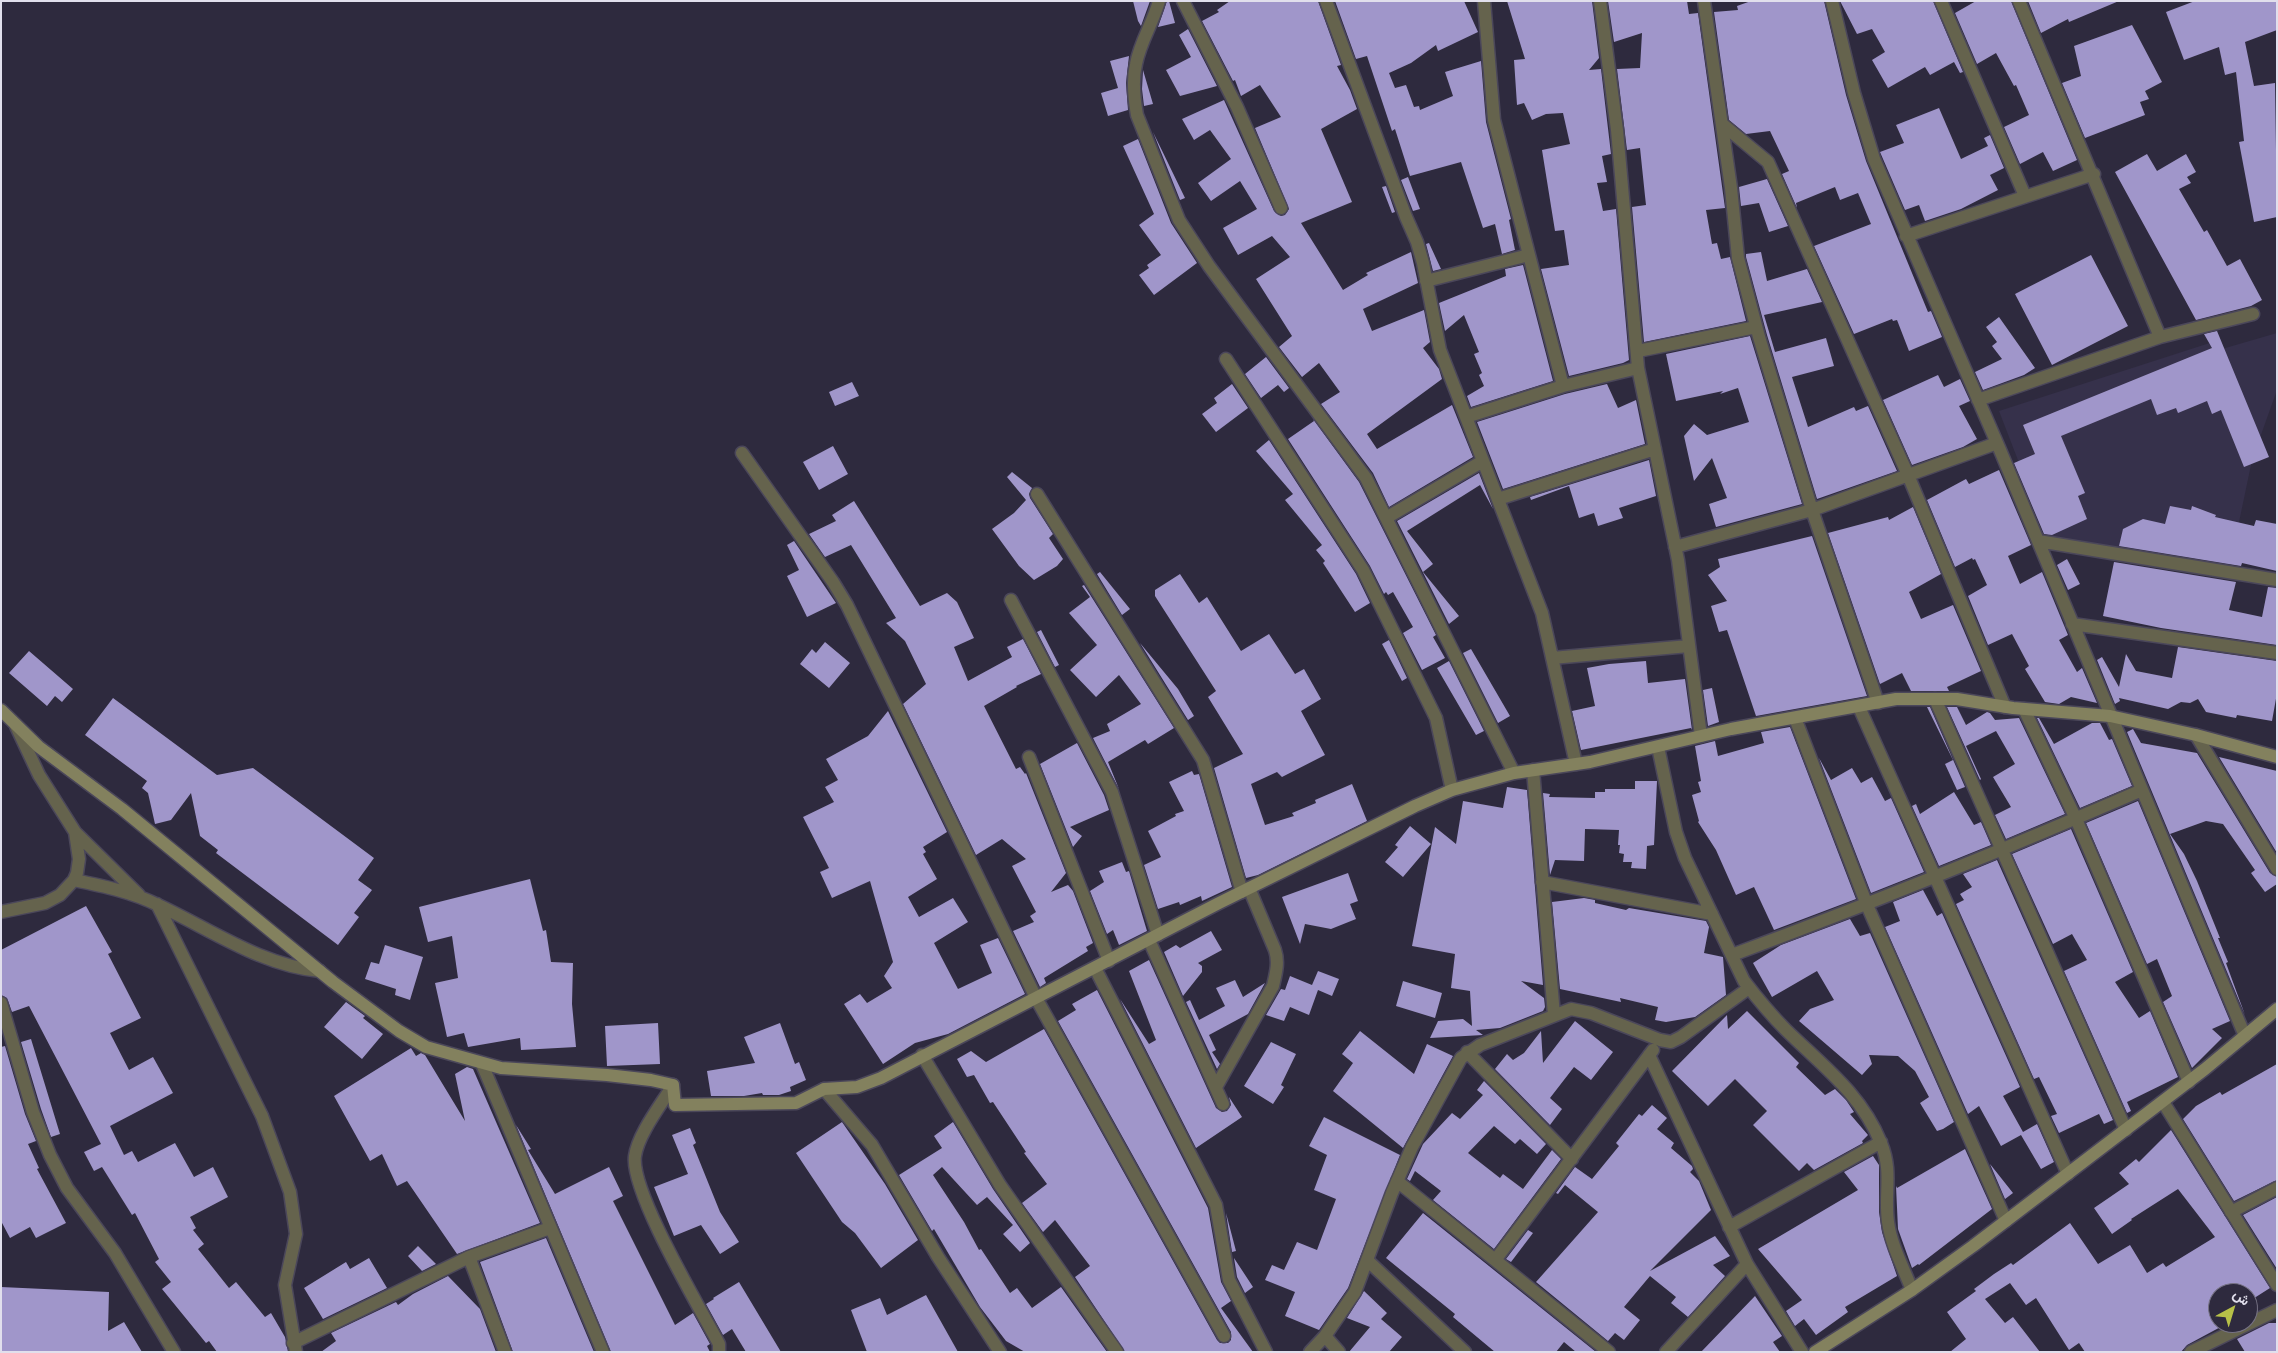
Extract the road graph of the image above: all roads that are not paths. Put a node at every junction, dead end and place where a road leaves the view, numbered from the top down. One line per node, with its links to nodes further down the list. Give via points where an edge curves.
1 (1159, 1): 34 (street, via 1136,63 1134,97 1137,115 1180,220 1209,266 1366,478)
2 (1183, 1): 13 (street, via 1236,106)
3 (1326, 1): 16 (street, via 1417,242)
4 (1484, 1): 15 (street, via 1494,120)
5 (1600, 1): 20 (street, via 1617,130)
6 (1704, 1): 10 (street)
7 (1832, 1): 14 (street, via 1871,149)
8 (1941, 1): 12 (street)
9 (2019, 1): 11 (street)
10 (1722, 124): 18 (street, via 1738,258); 30 (street, via 1768,162)
11 (2094, 174): 12 (street); 19 (street)
12 (2026, 196): 14 (street)
13 (1281, 208)
14 (1906, 236): 24 (street)
15 (1529, 255): 16 (street); 23 (street)
16 (1426, 281): 25 (street, via 1440,350)
17 (2253, 314): 19 (street)
18 (1756, 327): 20 (street); 33 (street)
19 (2160, 337): 24 (street)
20 (1638, 351): 22 (street)
21 (1226, 359): 60 (street, via 1362,570 1436,718)
22 (1638, 368): 23 (street); 27 (street)
23 (1563, 386): 25 (street)
24 (1978, 400): 26 (street)
25 (1466, 417): 29 (street)
26 (1997, 443): 30 (street); 35 (street)
27 (1655, 449): 32 (street); 36 (street)
28 (742, 453): 81 (street, via 847,605)
29 (1482, 460): 32 (street); 34 (street)
30 (1908, 475): 33 (street); 46 (street)
31 (1037, 494): 69 (street, via 1203,760)
32 (1498, 499): 42 (street, via 1542,613)
33 (1812, 510): 36 (street); 44 (street)
34 (1386, 518): 59 (street)
35 (2038, 542): 37 (street); 39 (street)
36 (1675, 547): 40 (street)
37 (2277, 580)
38 (1011, 600): 75 (street, via 1112,792)
39 (2072, 624): 41 (street); 49 (street)
40 (1689, 646): 42 (street); 53 (street)
41 (2277, 653)
42 (1552, 658): 57 (street)
43 (1935, 699): 44 (street, via 1896,699); 46 (street); 64 (street)
44 (1878, 703): 45 (street)
45 (1859, 706): 50 (street); 66 (street)
46 (2006, 707): 47 (street)
47 (2024, 709): 49 (street); 62 (street)
48 (1, 710): 51 (street)
49 (2110, 716): 52 (street); 61 (street)
50 (1795, 718): 53 (street); 72 (street)
51 (16, 726): 63 (street, via 39,775); 79 (street)
52 (2196, 735): 56 (street); 65 (street)
53 (1701, 736): 54 (street)
54 (1658, 747): 57 (street); 74 (street, via 1676,832)
55 (1029, 757): 77 (street)
56 (2277, 757)
57 (1576, 764): 58 (street)
58 (1533, 770): 59 (street); 68 (street)
59 (1514, 773): 60 (street)
60 (1452, 790): 69 (street)
61 (2142, 790): 62 (street); 85 (street)
62 (2076, 819): 64 (street); 91 (street)
63 (75, 832): 67 (street, via 79,859); 70 (street)
64 (2002, 851): 66 (street); 97 (street)
65 (2277, 869)
66 (1935, 878): 72 (street); 100 (street)
67 (74, 880): 70 (street, via 120,890); 73 (street, via 60,895 45,903)
68 (1542, 882): 74 (street); 84 (street)
69 (1246, 890): 75 (street); 93 (street, via 1275,950 1277,968 1273,986)
70 (143, 899): 71 (street)
71 (156, 904): 79 (street, via 263,957 291,967); 116 (street, via 262,1116 290,1192 296,1234 285,1285)
72 (1868, 905): 76 (street); 104 (street)
73 (1, 912)
74 (1712, 914): 76 (street)
75 (1153, 937): 77 (street); 93 (street)
76 (1732, 955): 80 (street)
77 (1109, 961): 78 (street)
78 (1095, 968): 81 (street); 123 (street, via 1216,1205 1229,1280)
79 (320, 971): 90 (street, via 426,1048)
80 (1749, 988): 86 (street, via 1681,1037 1670,1042); 98 (street, via 1785,1029 1846,1086)
81 (1036, 998): 88 (street); 114 (street)
82 (1, 1002): 117 (street, via 33,1112 50,1155 67,1188 115,1253)
83 (2277, 1009): 85 (street)
84 (1554, 1015): 86 (street, via 1578,1009); 87 (street)
85 (2245, 1036): 91 (street)
86 (1660, 1040): 89 (street)
87 (1467, 1052): 99 (street); 101 (street, via 1424,1124)
88 (922, 1055): 94 (street, via 881,1078 857,1087); 122 (street, via 1000,1185)
89 (1649, 1055): 99 (street); 105 (street)
90 (482, 1064): 92 (street, via 529,1071 651,1080); 106 (street)
91 (2189, 1082): 95 (street)
92 (672, 1085): 94 (street, via 676,1105 796,1103); 120 (street, via 640,1140 635,1156 636,1172 652,1216 719,1344)
93 (1216, 1087): 96 (street)
94 (824, 1089): 121 (street, via 872,1145 938,1257)
95 (2163, 1102): 97 (street); 103 (street)
96 (1223, 1104)
97 (2126, 1130): 100 (street)
98 (1881, 1142): 105 (street); 112 (street, via 1888,1164 1888,1222)
99 (1572, 1159): 108 (street)
100 (2068, 1174): 104 (street)
101 (1397, 1181): 108 (street); 109 (street)
102 (2277, 1188): 103 (street)
103 (2231, 1212): 111 (street)
104 (2006, 1221): 112 (street)
105 (1729, 1227): 110 (street)
106 (550, 1228): 107 (street); 119 (street)
107 (469, 1257): 116 (street); 118 (street)
108 (1496, 1259): 127 (street)
109 (1367, 1260): 115 (street, via 1355,1292); 126 (street)
110 (1747, 1264): 128 (street); 129 (street)
111 (2277, 1285)
112 (1912, 1290): 130 (street)
113 (2277, 1310): 131 (street)
114 (1224, 1336)
115 (1325, 1336): 124 (street); 125 (street)
116 (294, 1347)
117 (174, 1352)
118 (505, 1352)
119 (603, 1352)
120 (719, 1352)
121 (1000, 1352)
122 (1117, 1352)
123 (1266, 1352)
124 (1310, 1352)
125 (1339, 1352)
126 (1465, 1352)
127 (1609, 1352)
128 (1666, 1352)
129 (1802, 1352)
130 (1815, 1352)
131 (2191, 1352)

